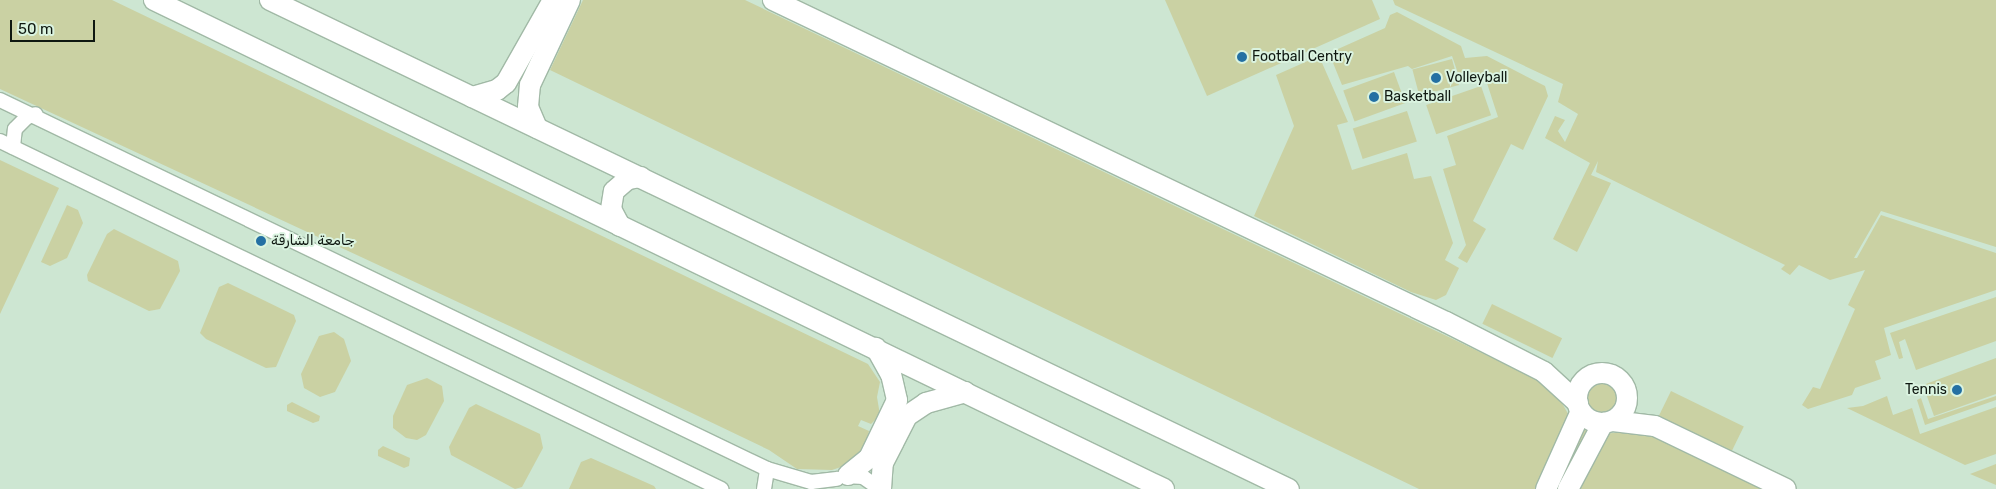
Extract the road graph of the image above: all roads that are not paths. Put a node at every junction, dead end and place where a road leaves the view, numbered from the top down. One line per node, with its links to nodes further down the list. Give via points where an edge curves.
1 (154, 0): 14 (street)
2 (270, 0): 7 (street)
3 (553, 0): 6 (street)
4 (570, 0): 6 (street)
5 (773, 0): 16 (street)
6 (542, 38): 7 (street, via 506,83 497,90); 10 (street, via 527,97)
7 (472, 97): 10 (street)
8 (0, 100): 9 (street)
9 (36, 114): 12 (street, via 27,116 15,129); 25 (street)
10 (537, 128): 13 (street)
11 (0, 141): 12 (street)
12 (13, 147): 28 (street)
13 (641, 177): 14 (street, via 628,179 614,191 611,209); 27 (street)
14 (620, 226): 15 (street)
15 (876, 348): 18 (street); 20 (street)
16 (1544, 372): 17 (street); 21 (street)
17 (1591, 375): 19 (street, via 1609,373 1624,384); 21 (street, via 1580,386)
18 (966, 392): 20 (street); 32 (street)
19 (1627, 393): 22 (street, via 1625,409); 23 (street)
20 (906, 404): 24 (street, via 904,420)
21 (1579, 407): 22 (street, via 1590,420); 33 (street)
22 (1608, 422): 23 (street); 34 (street)
23 (1654, 426): 35 (street)
24 (882, 448): 26 (street); 31 (street)
25 (767, 468): 26 (street, via 811,482); 29 (street)
26 (843, 477): 30 (street); 31 (street, via 863,477)
27 (1281, 487)
28 (721, 489)
29 (764, 489)
30 (826, 489)
31 (881, 489)
32 (1164, 489)
33 (1546, 489)
34 (1568, 489)
35 (1786, 489)

